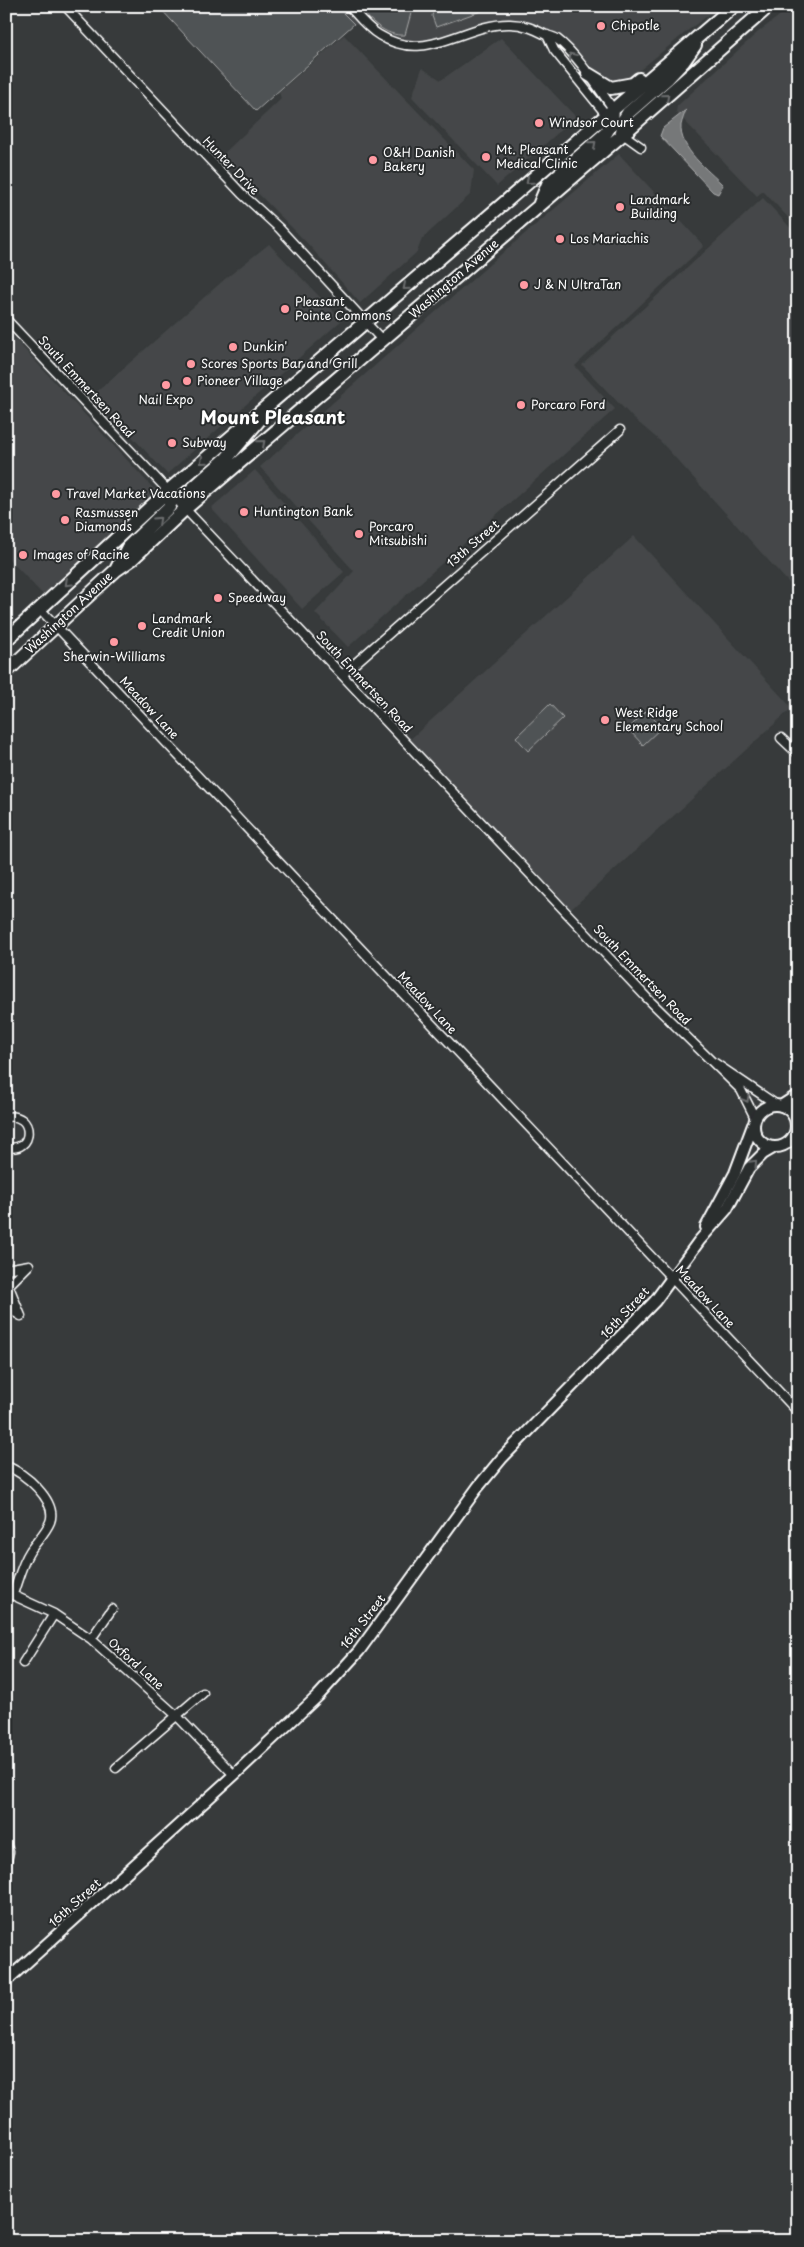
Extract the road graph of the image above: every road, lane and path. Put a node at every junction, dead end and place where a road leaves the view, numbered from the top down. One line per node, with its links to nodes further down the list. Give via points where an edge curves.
1 (65, 6): 11 (street, Hunter Drive)
2 (349, 6): 6 (street, via 380,36 408,45 434,44 498,24 523,25)
3 (734, 6): 5 (main road, Washington Avenue)
4 (769, 6): 8 (main road, Washington Avenue, one-way to 4)
5 (705, 30): 7 (main road, via 693,33 633,84 611,88); 8 (main road, Washington Avenue)
6 (547, 35): 7 (street, one-way to 6, via 556,38); 8 (street, via 554,50)
7 (588, 74): 8 (street)
8 (618, 122): 9 (street); 11 (main road, Washington Avenue, one-way to 11); 12 (main road, Washington Avenue, one-way to 8, via 539,206)
9 (641, 147)
10 (6, 319): 15 (street, South Emmertsen Road)
11 (366, 322): 12 (street, Hunter Drive); 13 (main road, Washington Avenue)
12 (382, 340): 16 (main road, Washington Avenue, one-way to 12)
13 (275, 400): 15 (main road, Washington Avenue, one-way to 15); 16 (main road, via 239,446 192,489 186,497)
14 (620, 430): 22 (street, 13th Street)
15 (168, 491): 16 (street, South Emmertsen Road); 17 (main road, one-way to 15, via 128,546 169,507); 18 (main road, Washington Avenue, one-way to 18)
16 (186, 509): 17 (main road, Washington Avenue); 22 (street, South Emmertsen Road)
17 (116, 570): 19 (main road, Washington Avenue)
18 (40, 609): 19 (street, Meadow Lane); 20 (main road, Washington Avenue)
19 (57, 626): 21 (main road, Washington Avenue); 35 (street, Meadow Lane)
20 (6, 640)
21 (6, 672)
22 (342, 675): 25 (street, South Emmertsen Road)
23 (781, 738): 24 (street)
24 (798, 754)
25 (707, 1058): 27 (street, South Emmertsen Road); 29 (street, South Emmertsen Road, one-way to 29, via 741,1090)
26 (798, 1095): 27 (street)
27 (779, 1106): 29 (street, via 764,1108); 30 (street, 16th Street, via 790,1111)
28 (6, 1117): 32 (street, via 22,1119 28,1133 24,1144)
29 (754, 1122): 31 (street, via 754,1132 762,1143); 33 (street, 16th Street, via 735,1173)
30 (797, 1126): 31 (street, 16th Street, via 788,1142)
31 (775, 1147): 33 (street, 16th Street, one-way to 31, via 727,1209 749,1168)
32 (6, 1148)
33 (699, 1242): 35 (street, 16th Street)
34 (6, 1269): 36 (street, via 29,1265)
35 (673, 1279): 38 (street, Meadow Lane); 48 (street, 16th Street, via 624,1334 502,1458 353,1657 318,1696)
36 (8, 1287): 37 (street, via 21,1316)
37 (6, 1307)
38 (798, 1412)
39 (6, 1466): 40 (street, via 14,1468 37,1487 50,1506 51,1522 29,1553)
40 (9, 1593): 42 (street, Oxford Lane)
41 (112, 1609): 43 (street)
42 (54, 1614): 43 (street, Oxford Lane); 44 (street)
43 (91, 1639): 46 (street, Oxford Lane)
44 (23, 1663)
45 (203, 1693): 46 (street)
46 (177, 1716): 47 (street); 48 (street, Oxford Lane)
47 (116, 1768)
48 (234, 1775): 51 (street, 16th Street)
49 (6, 1844): 50 (street, via 9,1852)
50 (6, 1865)
51 (6, 1981)

